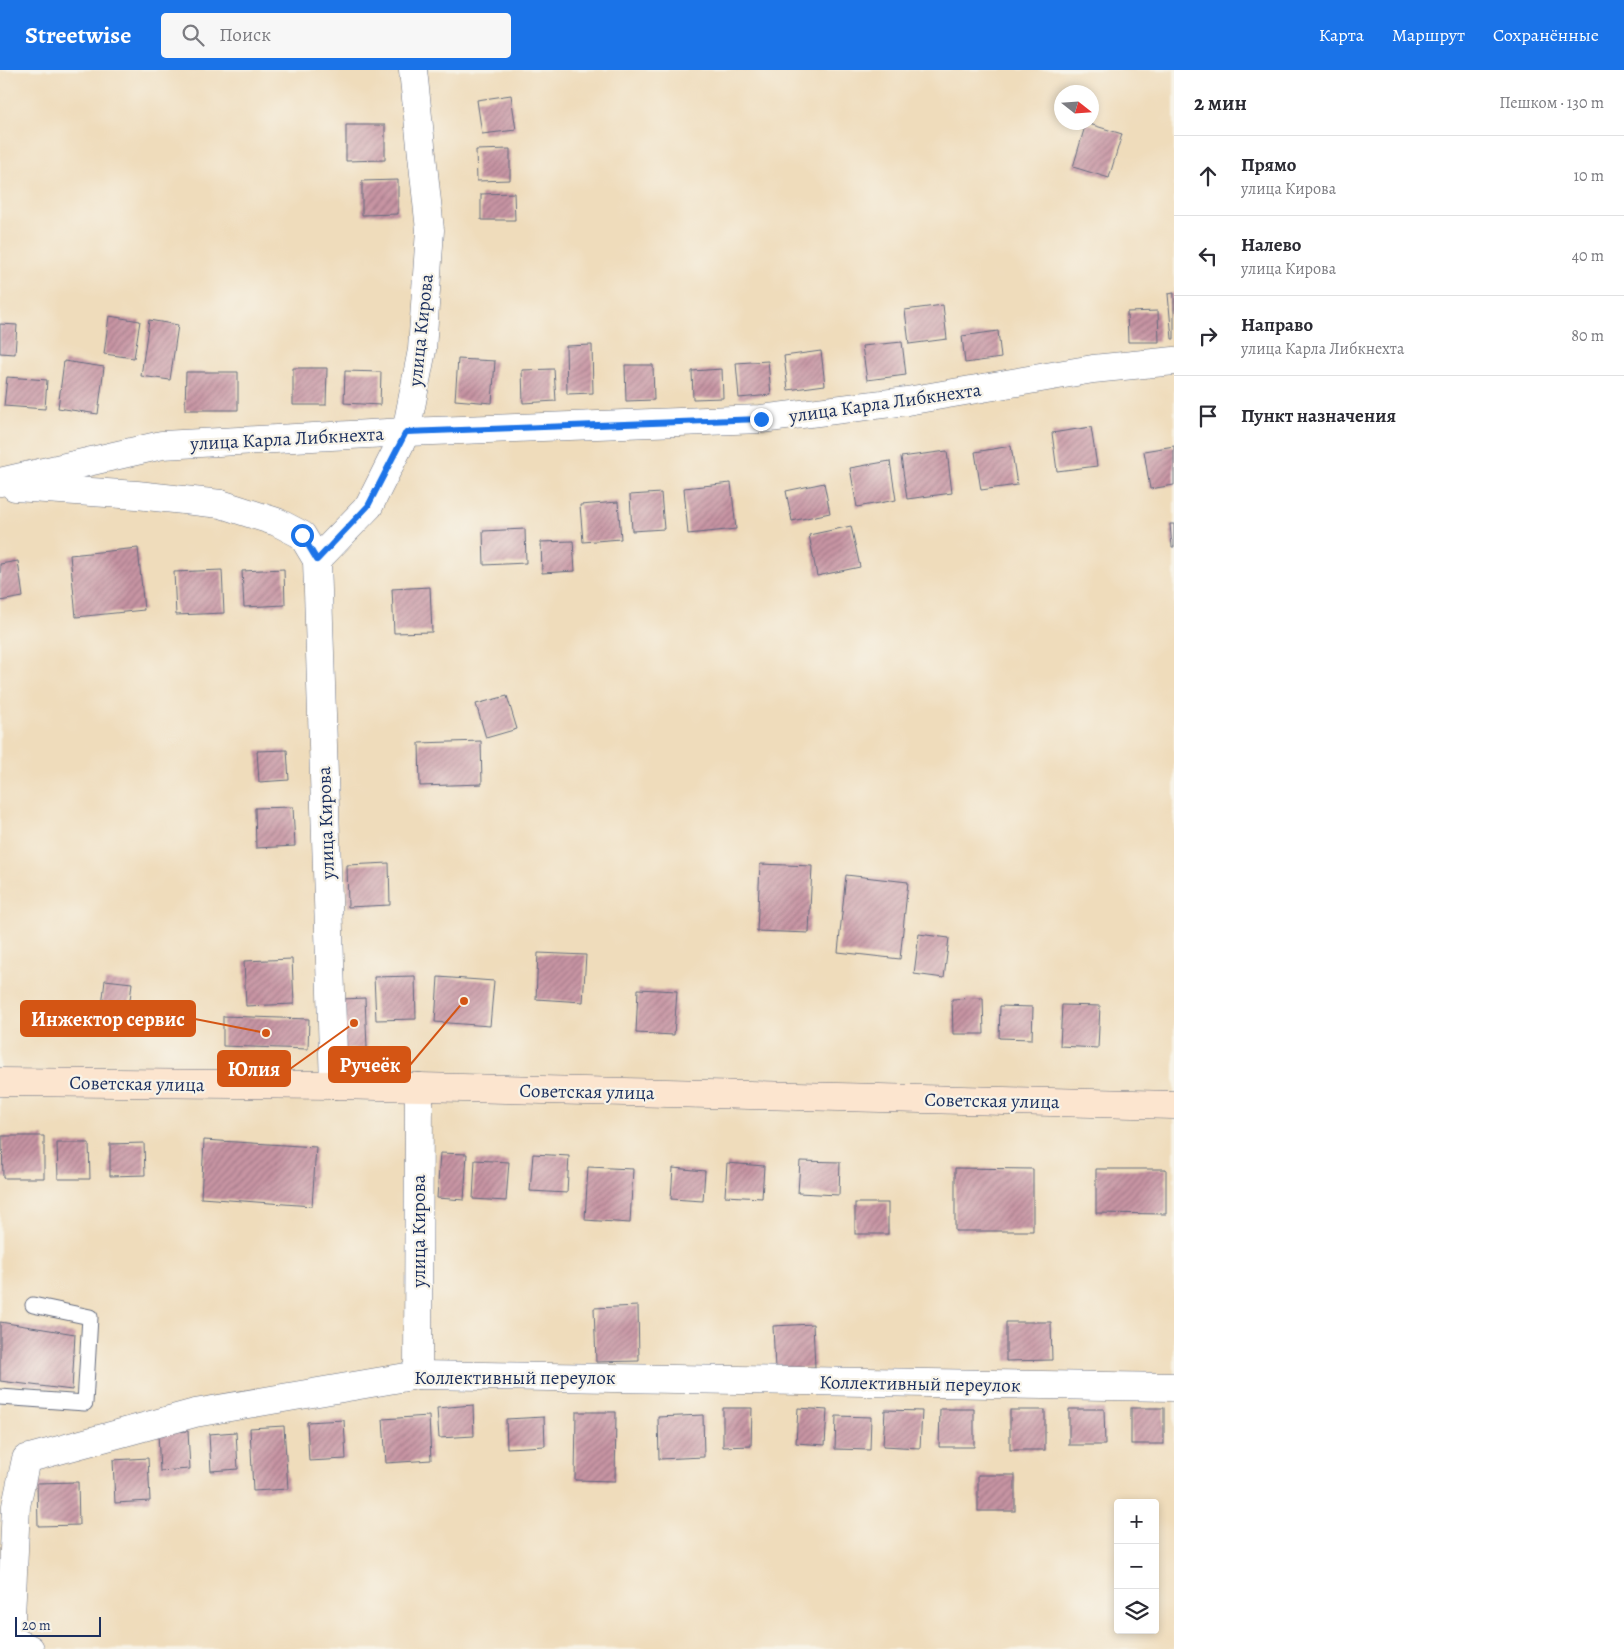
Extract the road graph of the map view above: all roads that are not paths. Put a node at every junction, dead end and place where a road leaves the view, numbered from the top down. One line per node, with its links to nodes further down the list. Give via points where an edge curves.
1 (413, 70): 3 (street, улица Кирова, via 430,230 422,350)
2 (1174, 361): 3 (street, улица Карла Либкнехта, via 1093,369 907,401 761,419)
3 (406, 432): 4 (street, улица Карла Либкнехта, via 162,445); 6 (street, улица Кирова, via 368,506)
4 (0, 482)
5 (0, 486): 6 (street, улица Кирова, via 221,504 277,522 302,535)
6 (317, 560): 8 (street, улица Кирова)
7 (0, 1082): 8 (main road, Советская улица)
8 (334, 1085): 9 (main road, Советская улица)
9 (419, 1087): 10 (main road, Советская улица); 12 (street, улица Кирова)
10 (1174, 1105)
11 (33, 1305): 14 (lane, via 90,1317 85,1402)
12 (418, 1375): 13 (street, Коллективный переулок); 15 (street, Коллективный переулок, via 195,1413 26,1459 16,1506)
13 (1174, 1387)
14 (0, 1397)
15 (13, 1642)

